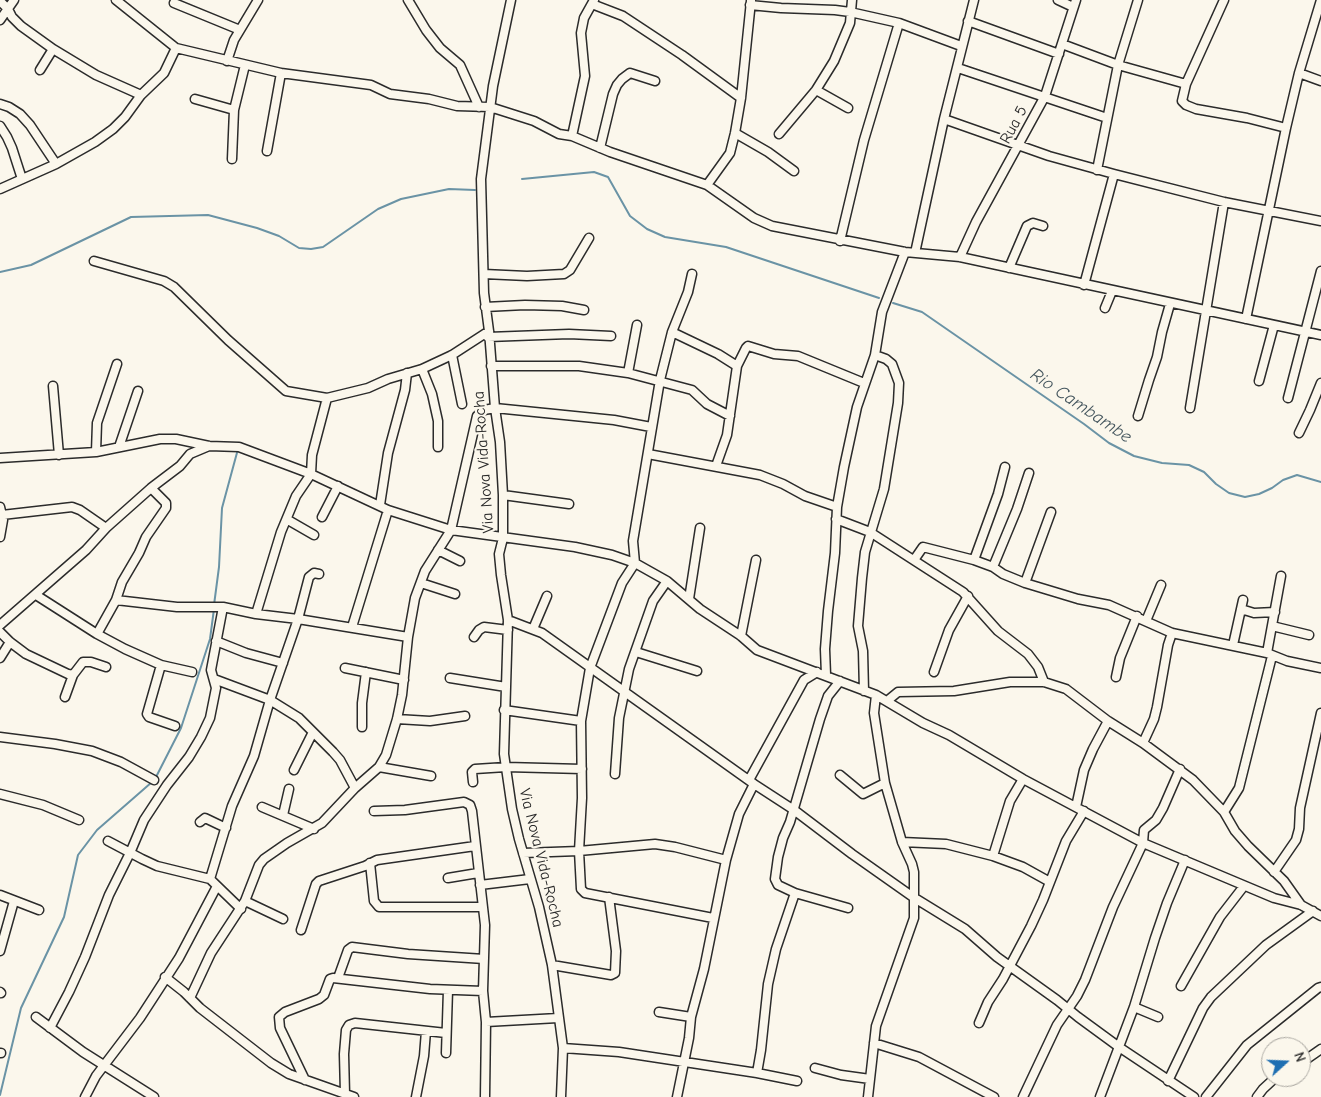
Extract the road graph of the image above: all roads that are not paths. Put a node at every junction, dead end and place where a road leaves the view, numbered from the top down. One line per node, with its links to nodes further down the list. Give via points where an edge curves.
1 (14, 0): 17 (street)
2 (116, 0): 25 (street)
3 (258, 0): 22 (street)
4 (408, 0): 44 (street, via 440,48 460,65)
5 (511, 0): 45 (street, Via Nova Vida-Rocha)
6 (852, 0): 18 (street)
7 (974, 0): 20 (street)
8 (1058, 0): 16 (street)
9 (1138, 0): 30 (street)
10 (1224, 0): 37 (street)
11 (1321, 0): 34 (street)
12 (0, 1): 17 (street)
13 (593, 2): 41 (street, via 622,16); 54 (street, via 584,18 581,33 585,76)
14 (751, 2): 18 (street, via 781,8); 41 (street)
15 (174, 3): 22 (street)
16 (1075, 4): 23 (street, Rua 5)
17 (8, 9): 19 (street); 26 (street, via 21,26)
18 (850, 12): 21 (street); 38 (street, via 848,31)
19 (0, 20)
20 (968, 21): 24 (street); 27 (street)
21 (898, 23): 24 (street); 71 (street, via 864,140)
22 (240, 30): 28 (street)
23 (1062, 44): 27 (street, Rua 5); 30 (street)
24 (962, 46): 31 (street)
25 (176, 48): 28 (street); 39 (street, via 164,72)
26 (53, 49): 32 (street); 39 (street, via 96,75)
27 (1059, 54): 40 (street, Rua 5)
28 (227, 61): 29 (street)
29 (245, 65): 33 (street); 47 (street)
30 (1118, 65): 37 (street); 48 (street)
31 (958, 68): 40 (street); 49 (street)
32 (40, 70)
33 (281, 73): 44 (street, via 365,84 390,94); 57 (street)
34 (1299, 73): 36 (street); 51 (street)
35 (655, 81): 56 (street, via 630,73 617,85)
36 (1321, 82)
37 (1186, 84): 51 (street, via 1182,101 1186,105)
38 (816, 90): 46 (street); 53 (street)
39 (141, 95): 59 (street, via 113,129)
40 (1045, 96): 48 (street); 55 (street, Rua 5)
41 (741, 98): 52 (street)
42 (195, 99): 47 (street)
43 (0, 104): 59 (street, via 20,114)
44 (479, 107): 45 (street)
45 (490, 107): 54 (street); 78 (street, Via Nova Vida-Rocha, via 481,179)
46 (848, 108)
47 (234, 110): 58 (street)
48 (1108, 118): 60 (street)
49 (944, 119): 55 (street); 73 (street)
50 (0, 126): 63 (street, via 8,137)
51 (1286, 128): 67 (street)
52 (735, 133): 61 (street); 64 (street, via 730,153)
53 (779, 134)
54 (572, 136): 56 (street)
55 (1018, 146): 60 (street); 74 (street, Rua 5)
56 (600, 148): 64 (street)
57 (267, 151)
58 (232, 159)
59 (56, 164): 63 (street)
60 (1097, 170): 62 (street)
61 (794, 171)
62 (1114, 174): 66 (street); 80 (street)
63 (22, 180): 65 (street)
64 (707, 184): 71 (street, via 772,226)
65 (0, 189)
66 (1224, 202): 67 (street); 86 (street)
67 (1269, 212): 68 (street); 87 (street)
68 (1321, 221)
69 (1043, 226): 76 (street, via 1034,223 1027,226)
70 (589, 238): 78 (street, via 570,270 564,274)
71 (840, 241): 72 (street)
72 (905, 252): 73 (street); 95 (street, via 882,312)
73 (915, 253): 74 (street)
74 (960, 257): 76 (street)
75 (94, 261): 109 (street, via 164,281 286,391)
76 (1009, 268): 80 (street)
77 (1321, 271): 91 (street)
78 (484, 274): 83 (street, Via Nova Vida-Rocha)
79 (692, 274): 90 (street)
80 (1084, 285): 81 (street)
81 (1112, 291): 82 (street); 84 (street)
82 (1170, 304): 86 (street); 115 (street)
83 (485, 307): 85 (street, via 525,304); 92 (street, Via Nova Vida-Rocha)
84 (1105, 308)
85 (584, 310)
86 (1207, 311): 87 (street); 113 (street)
87 (1246, 319): 89 (street)
88 (637, 325): 101 (street)
89 (1274, 325): 91 (street); 104 (street)
90 (672, 332): 99 (street); 103 (street)
91 (1305, 333): 93 (street); 110 (street)
92 (489, 334): 94 (street); 96 (street); 98 (street, Via Nova Vida-Rocha)
93 (1321, 335)
94 (611, 336)
95 (875, 354): 106 (street); 145 (street, via 892,364 899,383 884,489)
96 (452, 355): 100 (street); 111 (street)
97 (117, 364): 121 (street, via 97,423)
98 (491, 366): 101 (street, via 579,366); 112 (street, Via Nova Vida-Rocha)
99 (737, 366): 106 (street, via 748,346 774,354 798,356); 114 (street)
100 (422, 369): 102 (street); 120 (street, via 438,421)
101 (628, 372): 103 (street)
102 (407, 373): 109 (street, via 368,388); 133 (street, via 388,453)
103 (660, 380): 114 (street, via 692,390 707,404); 116 (street)
104 (1259, 381)
105 (1321, 382): 117 (street)
106 (864, 383): 135 (street)
107 (53, 386): 123 (street)
108 (138, 391): 119 (street)
109 (327, 398): 128 (street, via 312,455)
110 (1288, 398)
111 (462, 404)
112 (495, 408): 116 (street); 131 (street, Via Nova Vida-Rocha); 144 (street, via 480,412 475,421)
113 (1190, 408)
114 (730, 416): 125 (street)
115 (1138, 416)
116 (651, 427): 122 (street)
117 (1299, 433)
118 (209, 446): 119 (street, via 160,439); 128 (street, via 239,447); 130 (street, via 190,454)
119 (119, 447): 121 (street)
120 (438, 447)
121 (96, 452): 123 (street)
122 (648, 454): 125 (street); 154 (street, via 633,541)
123 (59, 455): 124 (street)
124 (0, 458)
125 (716, 466): 135 (street, via 760,475 804,496)
126 (1005, 467): 153 (street)
127 (1029, 473): 155 (street)
128 (311, 474): 129 (street); 141 (street, via 296,496)
129 (338, 486): 133 (street); 138 (street)
130 (151, 488): 142 (street); 167 (street, via 166,503 166,508 146,537)
131 (503, 495): 132 (street); 148 (street, Via Nova Vida-Rocha)
132 (569, 504)
133 (380, 505): 136 (street)
134 (0, 507): 139 (street)
135 (837, 507): 140 (street)
136 (388, 510): 144 (street); 179 (street)
137 (1051, 512): 160 (street)
138 (322, 517)
139 (2, 518): 142 (street, via 72,507); 147 (street)
140 (836, 519): 145 (street); 207 (street, via 825,649)
141 (288, 520): 146 (street); 172 (street, via 281,532)
142 (106, 528): 163 (street)
143 (700, 528): 166 (street)
144 (451, 530): 148 (street); 149 (street)
145 (870, 532): 152 (street); 215 (street, via 858,626 863,651)
146 (314, 534)
147 (0, 538)
148 (503, 538): 154 (street, via 574,547); 175 (street, Via Nova Vida-Rocha, via 499,554)
149 (438, 550): 150 (street); 159 (street)
150 (460, 560)
151 (756, 560): 185 (street)
152 (914, 560): 153 (street, via 923,547); 165 (street)
153 (974, 560): 155 (street)
154 (635, 562): 158 (street); 199 (street, via 622,583)
155 (993, 567): 160 (street)
156 (319, 574): 174 (street, via 309,577)
157 (1281, 576): 171 (street)
158 (667, 581): 166 (street); 192 (street, via 653,601)
159 (420, 583): 162 (street); 187 (street)
160 (1025, 583): 173 (street, via 1109,605)
161 (1161, 585): 176 (street)
162 (454, 594)
163 (36, 595): 177 (street); 184 (street)
164 (547, 596): 180 (street)
165 (968, 596): 205 (street, via 949,630); 213 (street, via 998,631 1028,654)
166 (689, 598): 185 (street)
167 (116, 600): 169 (street, via 177,608); 184 (street)
168 (1243, 600): 170 (street)
169 (223, 607): 172 (street); 189 (street)
170 (1241, 609): 171 (street); 191 (street)
171 (1274, 612): 178 (street)
172 (256, 614): 174 (street)
173 (1137, 616): 176 (street); 209 (street, via 1122,652)
174 (298, 619): 179 (street); 195 (street)
175 (508, 620): 180 (street); 181 (street, Via Nova Vida-Rocha)
176 (1146, 621): 183 (street)
177 (0, 626)
178 (1272, 626): 186 (street); 193 (street)
179 (352, 627): 187 (street)
180 (533, 629): 199 (street)
181 (508, 630): 188 (street, via 484,627); 214 (street, Via Nova Vida-Rocha)
182 (0, 632): 190 (street)
183 (1172, 633): 191 (street); 231 (street, via 1154,719)
184 (96, 634): 196 (street)
185 (740, 636): 204 (street, via 757,650)
186 (1309, 636)
187 (408, 637): 211 (street)
188 (474, 637)
189 (216, 641): 195 (street); 210 (street, via 211,670)
190 (10, 642): 194 (street); 206 (street, via 38,661)
191 (1233, 645): 193 (street)
192 (636, 652): 201 (street); 216 (street)
193 (1269, 654): 200 (street); 252 (street, via 1239,788)
194 (0, 658)
195 (283, 664): 219 (street)
196 (161, 665): 202 (street); 227 (street, via 147,714)
197 (106, 667): 206 (street, via 83,662)
198 (345, 668): 203 (street)
199 (590, 668): 216 (street); 225 (street)
200 (1321, 668)
201 (698, 671)
202 (192, 672)
203 (366, 672): 211 (street); 228 (street)
204 (817, 672): 207 (street); 243 (street, via 804,680)
205 (934, 672)
206 (73, 675): 218 (street)
207 (826, 675): 212 (street)
208 (450, 678): 214 (street)
209 (1116, 678)
210 (214, 679): 219 (street); 263 (street, via 214,705 204,732 144,820)
211 (404, 680): 224 (street)
212 (840, 681): 215 (street); 250 (street, via 828,696)
213 (1044, 682): 220 (street, via 1010,682 954,691 898,692); 226 (street, via 1066,689)
214 (506, 686): 221 (street, Via Nova Vida-Rocha)
215 (864, 690): 217 (street)
216 (623, 692): 237 (street); 243 (street)
217 (876, 695): 220 (street); 244 (street, via 874,713)
218 (65, 697)
219 (270, 700): 229 (street); 256 (street, via 254,756)
220 (887, 701): 240 (street)
221 (504, 710): 225 (street); 233 (street, Via Nova Vida-Rocha)
222 (1321, 713): 269 (street, via 1300,808 1299,830 1296,840)
223 (465, 716): 224 (street, via 430,721)
224 (397, 719): 232 (street, via 386,755)
225 (581, 721): 234 (street)
226 (1108, 721): 231 (street); 249 (street, via 1084,770)
227 (175, 726)
228 (362, 727)
229 (313, 732): 236 (street); 245 (street, via 340,760)
230 (0, 737): 241 (street, via 92,751)
231 (1143, 744): 235 (street)
232 (378, 766): 239 (street); 245 (street)
233 (506, 768): 234 (street); 242 (street, via 475,769 472,772); 264 (street, Via Nova Vida-Rocha)
234 (582, 769): 262 (street)
235 (1180, 769): 252 (street); 260 (street, via 1164,808 1144,830)
236 (294, 770)
237 (615, 774)
238 (840, 775): 244 (street, via 863,794)
239 (431, 776)
240 (1023, 779): 249 (street); 265 (street, via 1010,801)
241 (154, 780)
242 (473, 782)
243 (751, 782): 250 (street); 266 (street)
244 (885, 783): 259 (street)
245 (355, 788): 257 (street)
246 (289, 789): 253 (street)
247 (0, 794): 254 (street)
248 (262, 807): 253 (street)
249 (1080, 809): 260 (street); 274 (street)
250 (794, 810): 278 (street, via 783,838 775,879 778,885); 281 (street)
251 (374, 811): 261 (street, via 464,802 472,811)
252 (1224, 812): 269 (street, via 1235,831)
253 (283, 815): 257 (street)
254 (79, 820)
255 (200, 822): 256 (street, via 205,818)
256 (226, 828): 272 (street)
257 (314, 829): 283 (street, via 264,859)
258 (108, 840): 263 (street)
259 (902, 842): 265 (street, via 946,844); 281 (street, via 914,872)
260 (1143, 843): 267 (street); 305 (street, via 1113,907 1085,980)
261 (475, 846): 268 (street); 270 (street)
262 (579, 851): 264 (street); 266 (street, via 656,844); 280 (street, via 582,892)
263 (130, 853): 272 (street, via 157,866); 313 (street)
264 (523, 853): 273 (street, Via Nova Vida-Rocha)
265 (993, 856): 274 (street)
266 (726, 860): 290 (street)
267 (1185, 860): 277 (street); 304 (street, via 1155,938)
268 (370, 863): 285 (street, via 374,901 379,907); 292 (street, via 316,884)
269 (1274, 872): 284 (street)
270 (478, 873): 271 (street); 275 (street)
271 (448, 878)
272 (210, 879): 276 (street)
273 (530, 879): 275 (street); 295 (street, Via Nova Vida-Rocha)
274 (1050, 882): 296 (street)
275 (480, 885): 285 (street)
276 (217, 886): 283 (street); 297 (street)
277 (1244, 886): 284 (street); 299 (street, via 1220,918)
278 (795, 893): 286 (street); 323 (street, via 776,948 768,984)
279 (0, 895): 282 (street)
280 (609, 897): 290 (street); 295 (street, via 616,951 615,973)
281 (913, 897): 296 (street, via 965,930); 316 (street, via 913,922 882,1005)
282 (14, 901): 287 (street); 293 (street)
283 (243, 905): 291 (street); 303 (street, via 211,953)
284 (1301, 905): 288 (street)
285 (482, 908): 294 (street)
286 (848, 908)
287 (39, 910)
288 (1313, 912): 289 (street); 327 (street, via 1266,945 1211,997)
289 (1321, 916)
290 (713, 918): 307 (street)
291 (283, 919)
292 (301, 930)
293 (0, 951)
294 (484, 960): 298 (street, via 352,947); 302 (street)
295 (552, 965): 310 (street, Via Nova Vida-Rocha)
296 (1010, 966): 305 (street); 312 (street)
297 (165, 977): 303 (street); 321 (street)
298 (338, 978): 301 (street); 325 (street, via 330,979 319,999 279,1017 280,1028)
299 (1181, 986)
300 (1321, 987): 345 (street, via 1247,1045)
301 (448, 990): 302 (street); 315 (street)
302 (483, 991): 311 (street)
303 (190, 998): 325 (street, via 271,1063)
304 (1134, 1007): 309 (street); 317 (street)
305 (1067, 1009): 317 (street); 341 (street)
306 (659, 1012): 307 (street)
307 (691, 1016): 320 (street)
308 (36, 1017): 313 (street)
309 (1158, 1017)
310 (558, 1018): 311 (street); 318 (street, Via Nova Vida-Rocha)
311 (486, 1022): 336 (street)
312 (979, 1024)
313 (50, 1028): 321 (street)
314 (426, 1031): 315 (street); 331 (street, via 349,1025 344,1054); 335 (street)
315 (446, 1033): 319 (street)
316 (874, 1043): 324 (street); 340 (street, via 919,1057)
317 (1118, 1047): 327 (street); 342 (street)
318 (563, 1048): 320 (street); 337 (street, Via Nova Vida-Rocha)
319 (446, 1053)
320 (684, 1061): 323 (street); 338 (street)
321 (105, 1065): 330 (street); 332 (street)
322 (815, 1068): 324 (street)
323 (757, 1073): 326 (street)
324 (870, 1079): 339 (street)
325 (304, 1080): 331 (street)
326 (797, 1081)
327 (1168, 1081): 329 (street)
328 (1265, 1087): 346 (street)
329 (1179, 1088): 343 (street); 344 (street)
330 (144, 1094): 333 (street)
331 (345, 1094): 334 (street)
332 (85, 1097)
333 (154, 1097)
334 (354, 1097)
335 (416, 1097)
336 (485, 1097)
337 (561, 1097)
338 (677, 1097)
339 (868, 1097)
340 (994, 1097)
341 (1023, 1097)
342 (1100, 1097)
343 (1176, 1097)
344 (1194, 1097)
345 (1206, 1097)
346 (1257, 1097)

